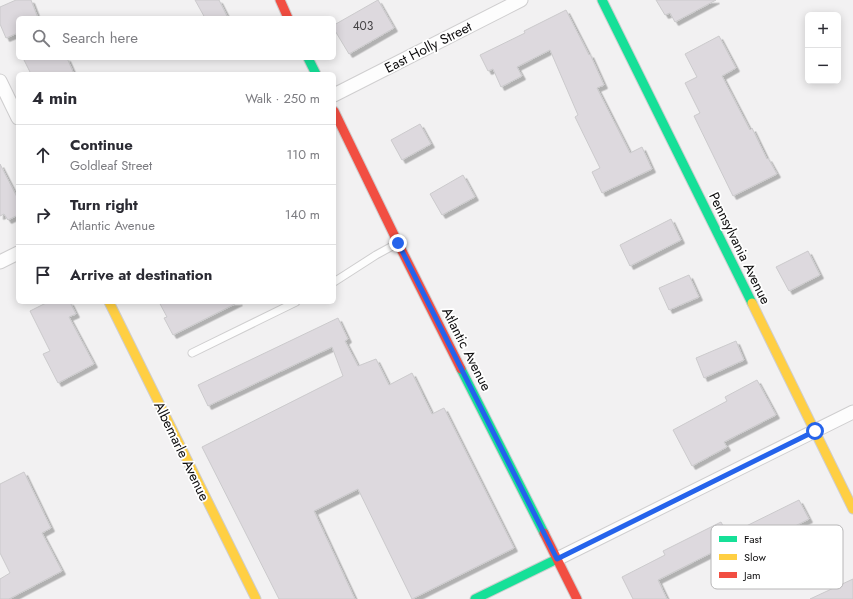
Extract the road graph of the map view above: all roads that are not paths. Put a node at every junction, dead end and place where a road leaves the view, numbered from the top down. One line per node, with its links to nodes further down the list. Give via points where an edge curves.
1 (280, 0): 4 (street)
2 (521, 0): 8 (street, East Holly Street)
3 (602, 0): 19 (street, Pennsylvania Avenue)
4 (287, 16)
5 (309, 60): 6 (street)
6 (315, 72)
7 (0, 81): 9 (street)
8 (336, 94)
9 (16, 114)
10 (336, 115): 11 (street, Atlantic Avenue)
11 (398, 243): 14 (lane); 21 (street, Atlantic Avenue)
12 (16, 254): 13 (street)
13 (0, 262)
14 (336, 281)
15 (110, 304): 22 (street, Albemarle Avenue)
16 (292, 304): 17 (lane)
17 (192, 353)
18 (853, 412): 19 (street)
19 (815, 431): 20 (street, Pennsylvania Avenue); 21 (street)
20 (853, 509)
21 (557, 559): 23 (street); 24 (street, Atlantic Avenue)
22 (256, 599)
23 (475, 599)
24 (577, 599)

